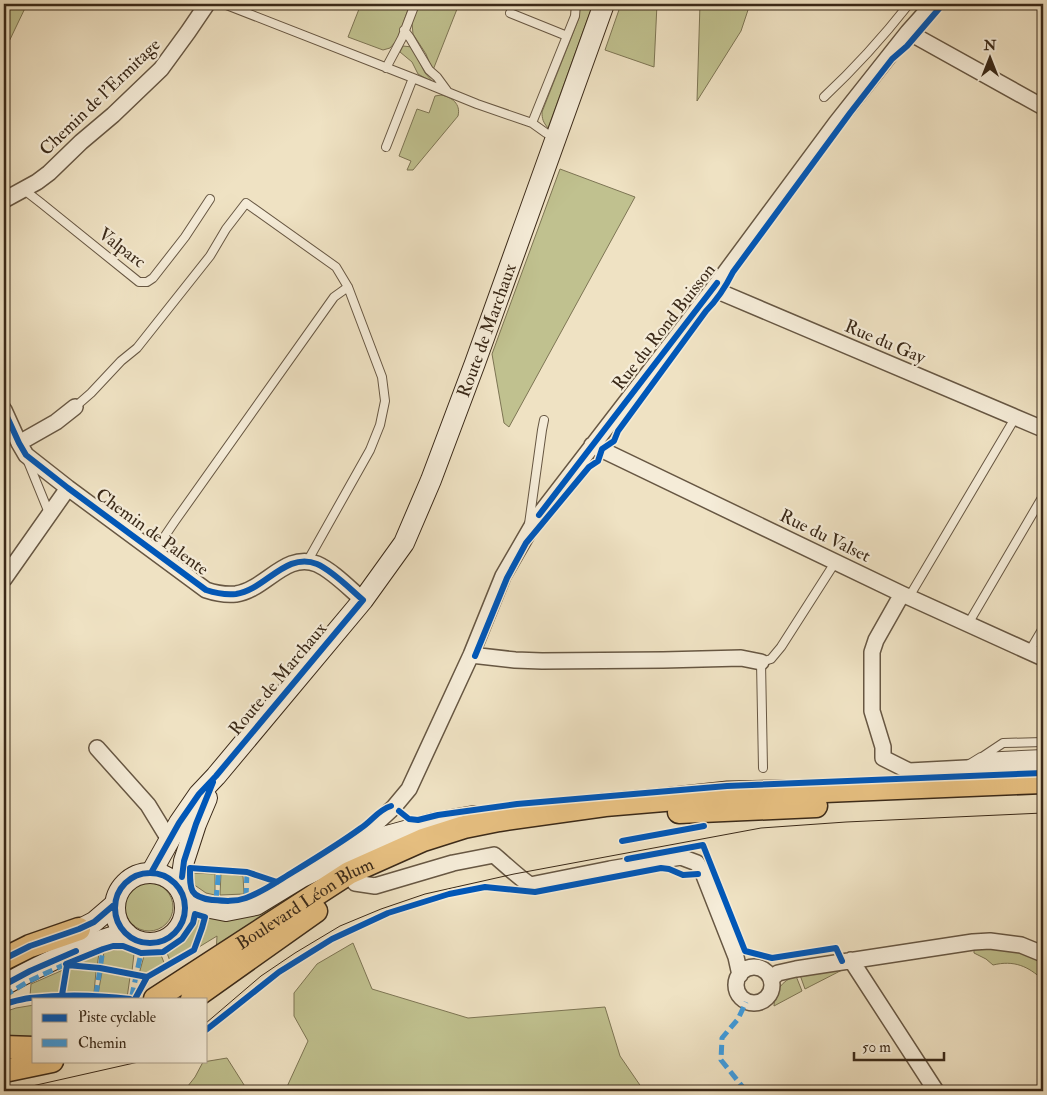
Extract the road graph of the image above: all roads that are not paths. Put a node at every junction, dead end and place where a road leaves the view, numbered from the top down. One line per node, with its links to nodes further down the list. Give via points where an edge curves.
1 (207, 4): 22 (street, Chemin de l'Ermitage, via 160,69 49,173)
2 (224, 4): 13 (lane)
3 (415, 4): 10 (lane)
4 (576, 4): 12 (lane)
5 (604, 4): 20 (main road, Route de Marchaux)
6 (908, 4): 9 (lane)
7 (933, 4): 11 (street, Rue du Rond Buisson)
8 (510, 13): 12 (lane)
9 (896, 21): 11 (lane); 14 (lane)
10 (404, 30): 13 (lane); 16 (lane, via 429,70)
11 (908, 32): 14 (street, Rue du Rond Buisson); 18 (street)
12 (567, 36): 19 (lane)
13 (386, 68): 15 (lane)
14 (862, 75): 17 (lane); 26 (street, Rue du Rond Buisson, via 836,123)
15 (412, 78): 16 (lane); 21 (lane)
16 (448, 92): 19 (lane)
17 (824, 97)
18 (1043, 107)
19 (532, 123): 20 (lane)
20 (551, 136): 43 (main road, Route de Marchaux, via 431,480 404,543)
21 (386, 147)
22 (23, 190): 23 (street, Chemin de l'Ermitage); 24 (lane, Valparc, via 139,282 153,278)
23 (4, 200)
24 (210, 200)
25 (348, 286): 27 (lane, via 336,266 246,203 210,256 137,348); 38 (lane, via 334,297); 39 (lane, via 382,378 385,401 370,450)
26 (713, 289): 29 (street, Rue du Gay); 32 (street, Rue du Rond Buisson)
27 (75, 408): 33 (street)
28 (4, 410): 33 (street, Chemin de Palente)
29 (1015, 418): 31 (street, Rue du Gay); 42 (lane)
30 (544, 420): 37 (lane)
31 (1043, 429)
32 (592, 445): 37 (street, Rue du Rond Buisson); 40 (street, Rue du Valset)
33 (22, 449): 34 (street, Chemin de Palente); 36 (lane)
34 (68, 488): 36 (street); 38 (street, Chemin de Palente)
35 (1043, 496): 44 (lane)
36 (49, 513): 41 (street)
37 (528, 534): 46 (street, Rue du Rond Buisson, via 503,576)
38 (154, 552): 39 (street, Chemin de Palente, via 206,590 216,593 249,591 281,569)
39 (307, 562): 43 (street, via 328,570)
40 (836, 562): 42 (street, Rue du Valset); 48 (lane, via 781,647 771,659)
41 (4, 579)
42 (905, 595): 44 (street, Rue du Valset); 55 (street, via 876,640 872,652 872,711 883,758 909,770)
43 (363, 600): 56 (main road, Route de Marchaux)
44 (968, 624): 47 (street, Rue du Valset)
45 (1043, 628): 47 (lane)
46 (471, 655): 48 (street, via 542,661 741,658); 65 (street, Rue du Rond Buisson, via 409,789 366,833)
47 (1036, 655)
48 (761, 662): 54 (lane)
49 (1043, 742): 52 (lane, via 1003,743)
50 (97, 748): 60 (street)
51 (1043, 754): 52 (lane)
52 (981, 757): 55 (lane)
53 (1043, 764): 55 (street)
54 (763, 768)
55 (963, 768)
56 (216, 776): 61 (main road, Route de Marchaux); 63 (main road, Route de Marchaux)
57 (1043, 782): 59 (main road, Boulevard Léon Blum, via 728,792)
58 (1043, 795): 66 (main road, via 644,814 544,825 501,832 428,852)
59 (605, 804): 65 (main road, via 498,811 434,823 387,836); 78 (main road, Boulevard Léon Blum, via 499,820 423,840 349,873)
60 (148, 805): 61 (street); 62 (street)
61 (179, 823): 62 (main road, Route de Marchaux); 63 (street, via 185,834)
62 (170, 841): 64 (main road, Route de Marchaux)
63 (184, 861): 67 (main road, Route de Marchaux)
64 (151, 873): 67 (main road, via 172,881); 68 (main road, via 131,878 123,885)
65 (302, 877): 67 (main road, via 256,905 226,911 195,905)
66 (355, 883): 75 (street, via 375,886 453,863 494,855 530,885 681,857 697,863 703,873); 79 (main road, Boulevard Léon Blum, via 324,898); 80 (main road)
67 (182, 895): 70 (main road, via 185,912 182,922 169,937 152,943 134,939)
68 (115, 904): 69 (main road, via 94,922); 70 (main road, via 119,925)
69 (79, 929): 72 (main road); 74 (main road)
70 (126, 933): 77 (main road, via 62,956)
71 (1043, 954): 73 (street, via 1021,945 990,941)
72 (4, 959)
73 (851, 960): 76 (street, via 796,968 778,973); 87 (street)
74 (4, 969)
75 (740, 974): 76 (street, via 748,968 758,968); 76 (street, via 736,984 738,994 751,1003 766,999 772,990)
76 (771, 979)
77 (4, 985)
78 (157, 998)
79 (172, 998)
80 (193, 998)
81 (4, 1040): 82 (main road)
82 (32, 1041)
83 (4, 1047): 84 (main road)
84 (32, 1048)
85 (47, 1062): 86 (main road)
86 (4, 1071)
87 (936, 1091)

